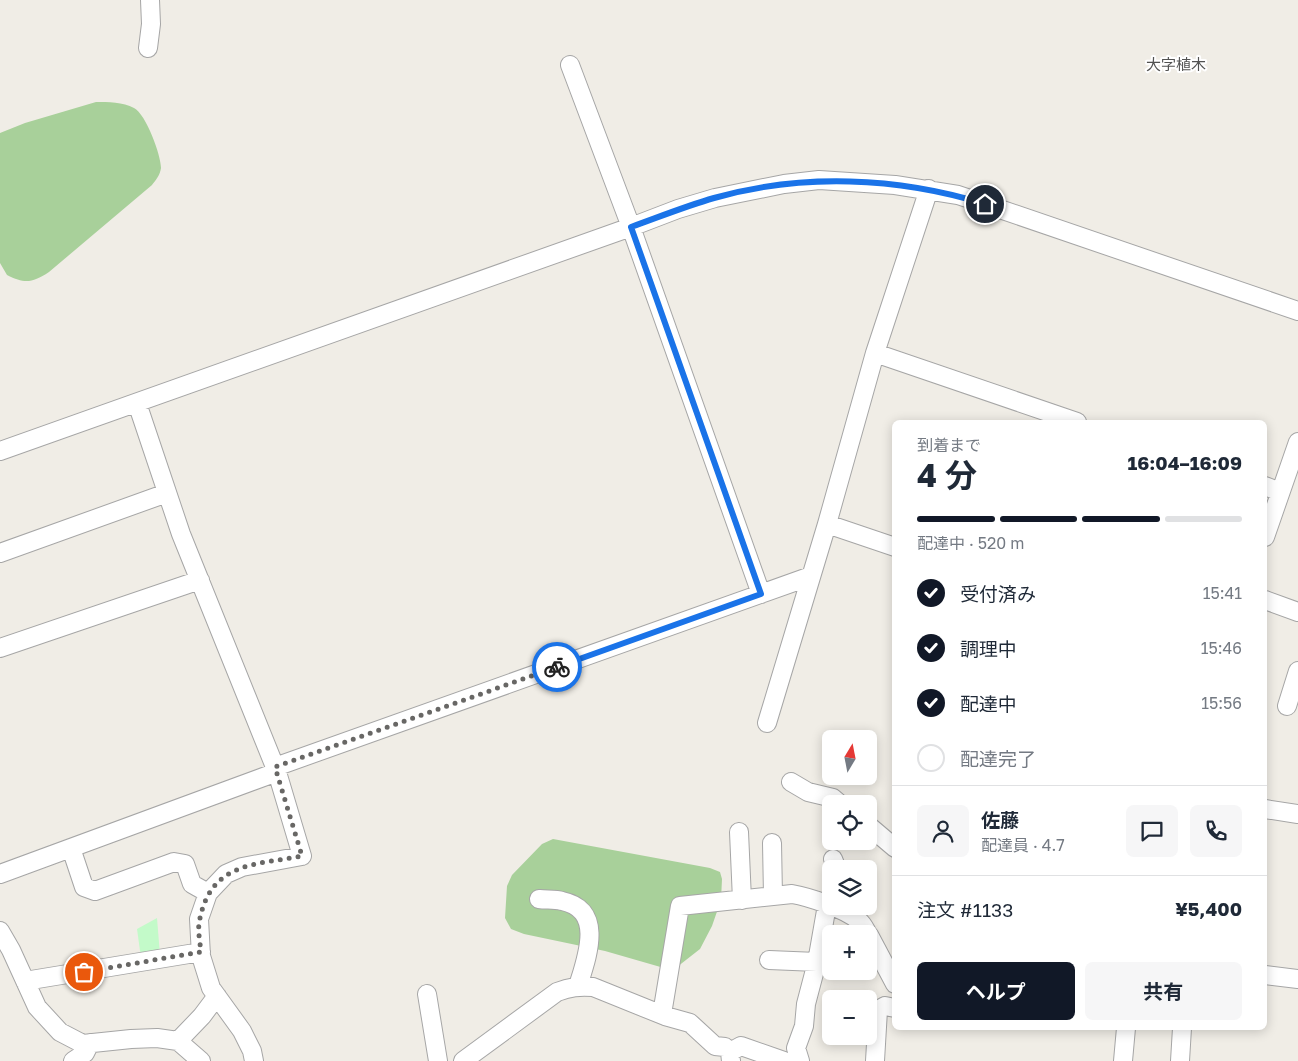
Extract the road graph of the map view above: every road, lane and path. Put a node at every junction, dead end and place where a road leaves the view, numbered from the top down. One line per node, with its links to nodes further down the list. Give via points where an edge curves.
1 (150, 0): 2 (street)
2 (148, 48)
3 (570, 65): 5 (street)
4 (929, 189): 5 (street, via 819,180 784,184 716,198); 6 (street, via 958,195 1040,222); 7 (street)
5 (631, 227): 8 (street); 20 (street)
6 (1298, 311)
7 (875, 353): 9 (street); 14 (street)
8 (136, 403): 11 (street); 13 (street)
9 (1071, 420)
10 (1298, 442): 12 (street)
11 (0, 451)
12 (1273, 489): 15 (street)
13 (167, 493): 17 (street); 19 (street)
14 (827, 524): 16 (street); 18 (street)
15 (1267, 525)
16 (892, 546)
17 (0, 553)
18 (811, 576): 20 (street); 26 (street)
19 (200, 580): 23 (street); 27 (street)
20 (761, 594): 27 (street)
21 (1267, 601): 22 (street)
22 (1298, 612)
23 (0, 648)
24 (1298, 671): 25 (street)
25 (1287, 706)
26 (767, 724)
27 (276, 770): 36 (street); 38 (street, via 302,856 242,867 226,874)
28 (791, 782): 29 (street)
29 (822, 795)
30 (1267, 809): 31 (street)
31 (1298, 814)
32 (739, 832): 41 (street)
33 (877, 833): 35 (street)
34 (772, 844): 39 (street)
35 (892, 845)
36 (71, 848): 37 (street); 38 (street, via 84,887 95,891 174,862 185,864 192,884)
37 (0, 874)
38 (208, 893): 48 (street, via 199,920)
39 (773, 896): 41 (street); 42 (street, via 792,894)
40 (538, 899): 55 (street, via 575,906 584,913 590,926 586,963)
41 (742, 900): 59 (street, via 680,906)
42 (822, 902)
43 (834, 915): 50 (street)
44 (851, 915): 45 (street)
45 (862, 925)
46 (0, 931): 54 (street)
47 (877, 951): 52 (street)
48 (201, 952): 54 (street); 57 (street, via 211,988)
49 (769, 960): 50 (street)
50 (817, 962): 65 (street, via 804,1026)
51 (1267, 975): 53 (street)
52 (892, 978)
53 (1298, 980)
54 (25, 981): 63 (street, via 37,1007 60,1032 83,1044)
55 (578, 986): 59 (street, via 593,988); 69 (street, via 557,992)
56 (427, 994): 68 (street)
57 (217, 996): 62 (street); 67 (street, via 242,1031)
58 (892, 1007): 70 (street, via 885,1006 878,1010)
59 (662, 1014): 64 (street, via 690,1023 715,1046 725,1047)
60 (1126, 1030): 71 (street)
61 (1182, 1030): 72 (street)
62 (178, 1041): 63 (street, via 131,1039); 66 (street)
63 (82, 1055)
64 (731, 1056): 65 (street, via 742,1046)
65 (793, 1060)
66 (201, 1061)
67 (254, 1061)
68 (438, 1061)
69 (463, 1061)
70 (874, 1061)
71 (1123, 1061)
72 (1180, 1061)

